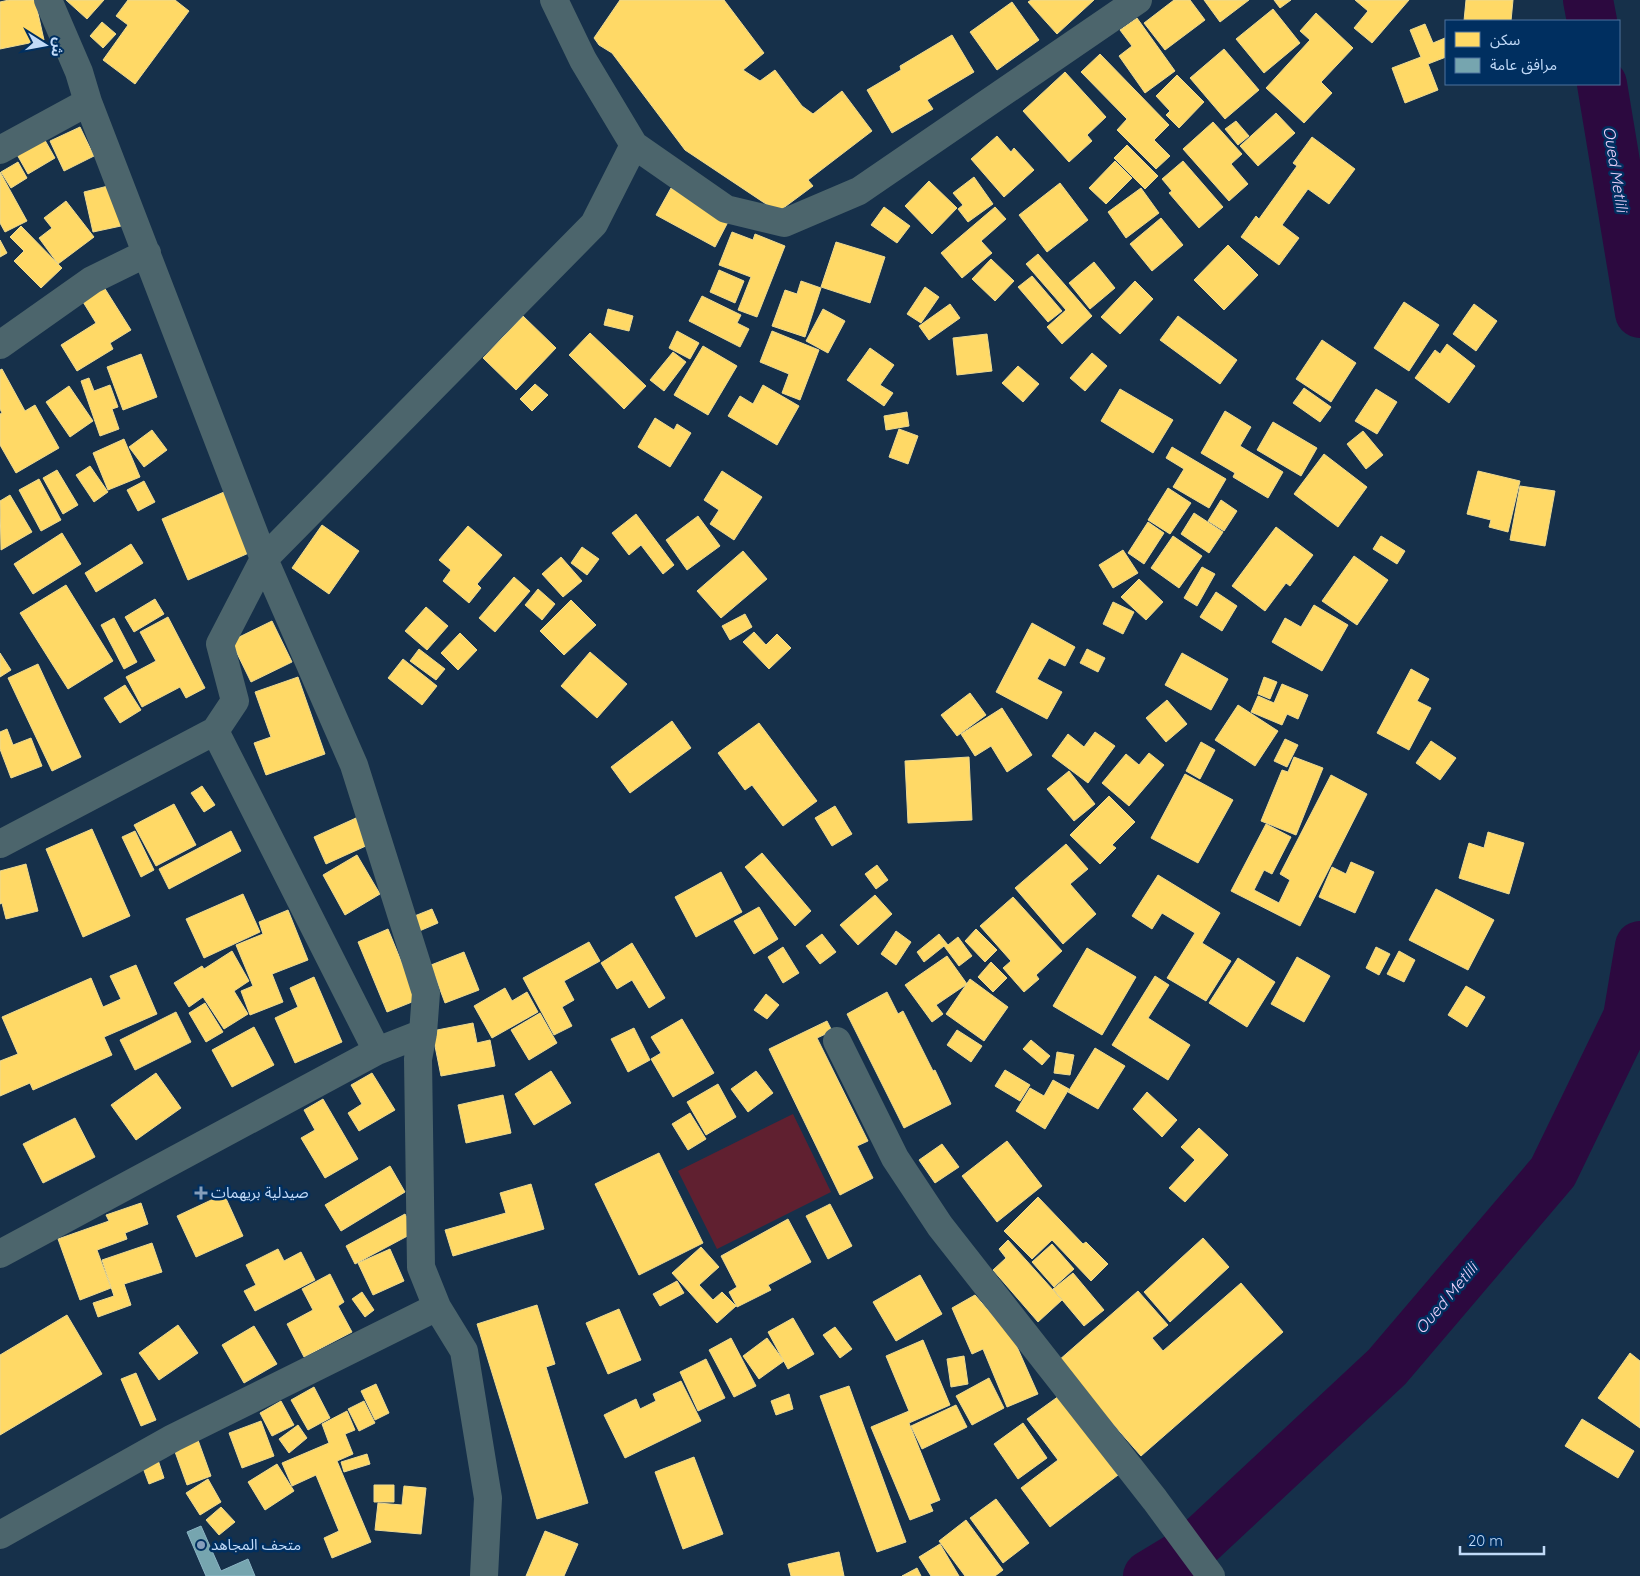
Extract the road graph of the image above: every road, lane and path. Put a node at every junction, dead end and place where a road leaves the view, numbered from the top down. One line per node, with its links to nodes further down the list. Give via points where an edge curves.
1 (48, 0): 4 (street, via 79,72)
2 (554, 0): 5 (street, via 583,60)
3 (1138, 0): 5 (street, via 859,191 784,223 726,209)
4 (88, 102): 6 (street); 7 (street)
5 (634, 145): 9 (street, via 594,224)
6 (0, 150)
7 (147, 253): 8 (street, via 92,280); 9 (street)
8 (0, 345)
9 (264, 559): 10 (street, via 220,644 235,701); 12 (street, via 354,765 426,993)
10 (215, 731): 11 (street); 14 (street)
11 (0, 844)
12 (423, 1033): 14 (street); 16 (street, via 418,1059 421,1267)
13 (837, 1041): 19 (street, via 895,1158 940,1226)
14 (378, 1051): 15 (street)
15 (0, 1254)
16 (437, 1307): 17 (street, via 173,1438); 18 (street, via 464,1351 488,1498)
17 (0, 1534)
18 (484, 1576)
19 (1211, 1576)

